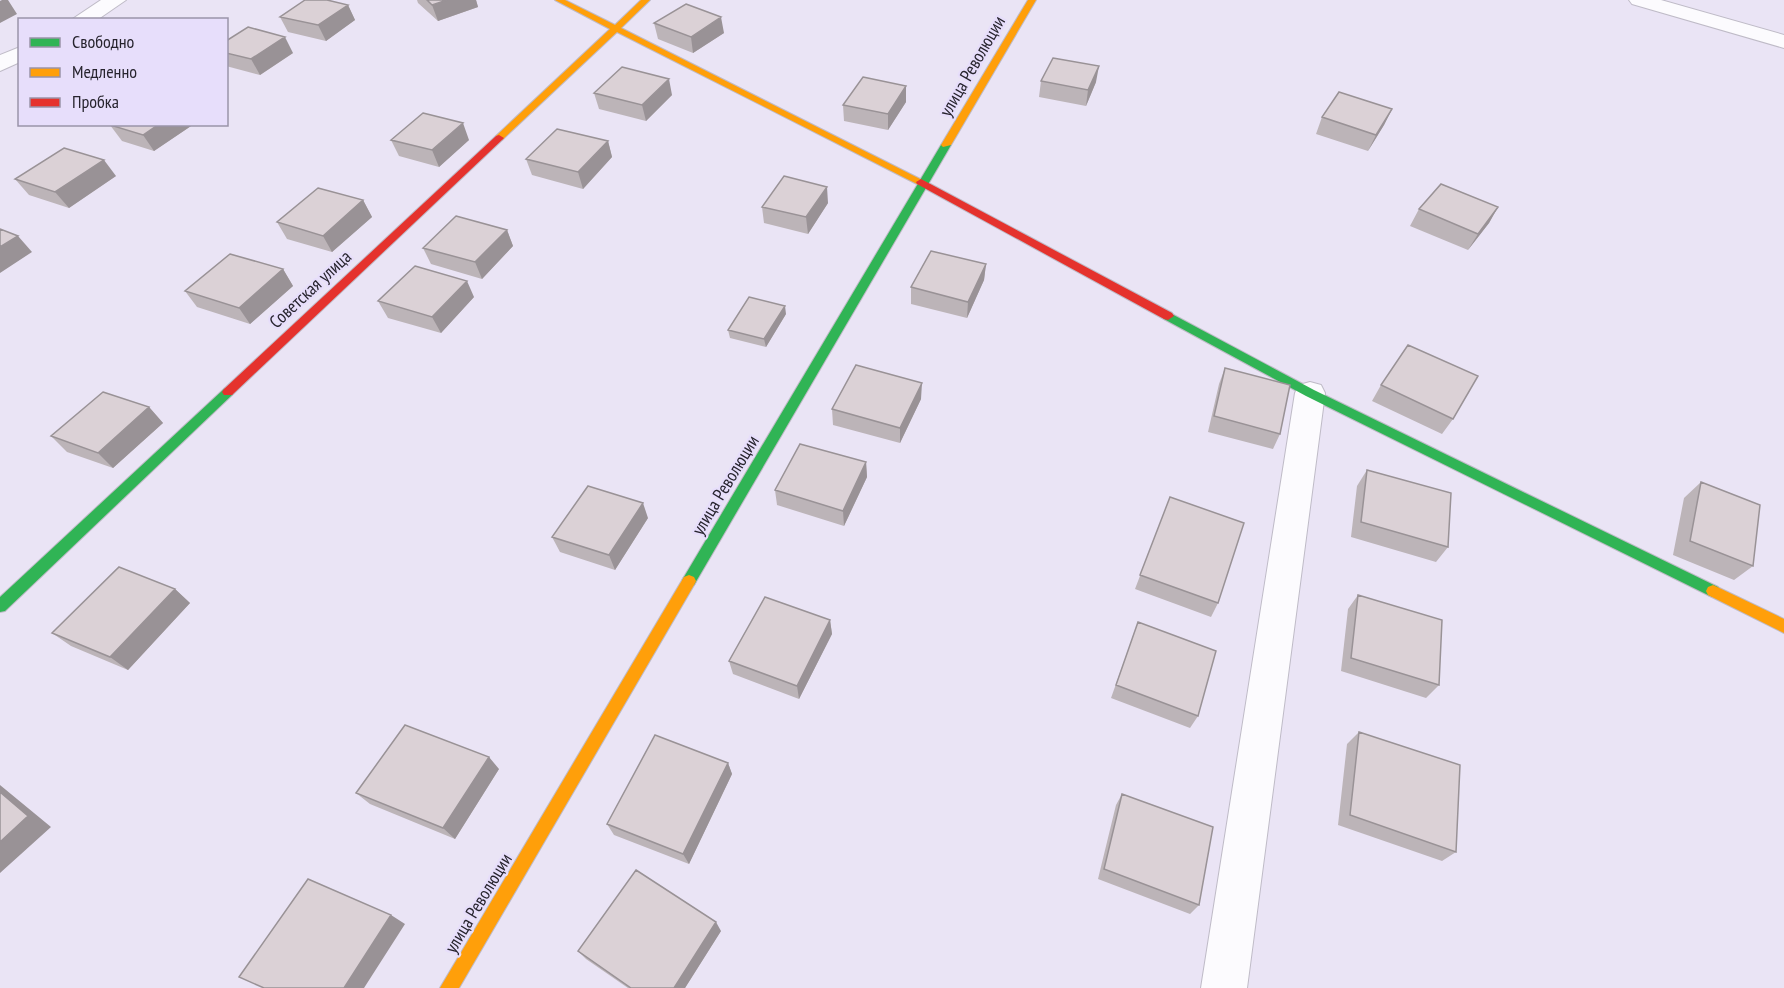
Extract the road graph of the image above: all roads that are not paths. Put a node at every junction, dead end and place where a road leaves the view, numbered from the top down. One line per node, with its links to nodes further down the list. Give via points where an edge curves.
1 (116, 0): 6 (street)
2 (559, 0): 7 (street)
3 (646, 0): 7 (street, Советская улица)
4 (1032, 0): 11 (street, улица Революции)
5 (1639, 0): 8 (street)
6 (84, 18)
7 (614, 27): 11 (street); 13 (street, Советская улица)
8 (1784, 42)
9 (18, 54): 10 (street)
10 (0, 64)
11 (924, 184): 12 (street); 15 (street, улица Революции)
12 (1310, 393): 14 (street); 16 (street)
13 (0, 606)
14 (1784, 626)
15 (449, 988)
16 (1224, 988)

